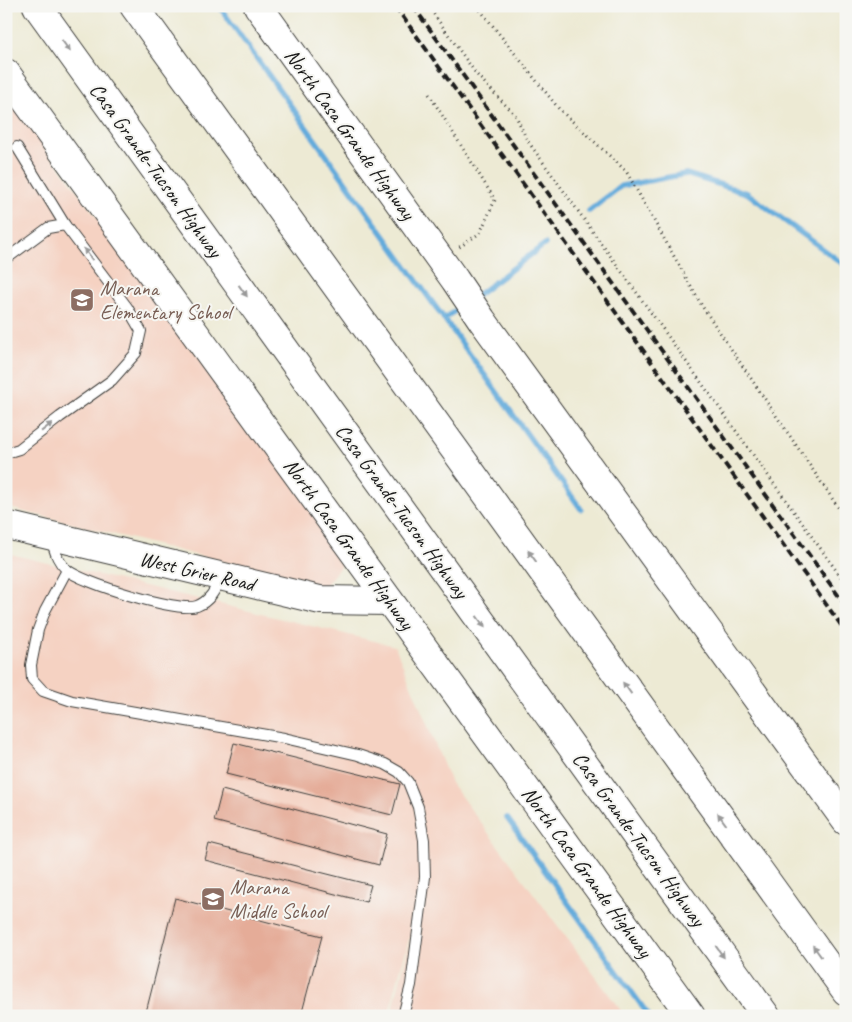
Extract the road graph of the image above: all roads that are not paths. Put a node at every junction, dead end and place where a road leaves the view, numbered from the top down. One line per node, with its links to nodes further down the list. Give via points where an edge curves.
1 (37, 6): 18 (main road, Casa Grande-Tucson Highway, one-way to 18)
2 (134, 6): 15 (main road, one-way to 2)
3 (258, 6): 14 (main road, North Casa Grande Highway)
4 (6, 73): 13 (main road, North Casa Grande Highway)
5 (16, 147): 6 (lane)
6 (66, 225): 7 (lane, via 48,228); 8 (lane, one-way to 6, via 19,449 112,380 136,353 141,331)
7 (6, 260)
8 (6, 453)
9 (6, 525): 10 (main road, West Grier Road)
10 (50, 536): 11 (lane, via 57,559); 12 (main road, West Grier Road)
11 (67, 570): 12 (lane, via 111,590 181,607 195,607 209,600); 16 (lane, via 38,630 31,665 32,680 43,690 72,701 284,738 358,755 385,764 408,782 418,807 424,840 425,877)
12 (222, 577): 13 (main road, West Grier Road, via 320,600)
13 (389, 600): 17 (main road, North Casa Grande Highway)
14 (846, 821)
15 (846, 991)
16 (404, 1016)
17 (691, 1016)
18 (766, 1016)

